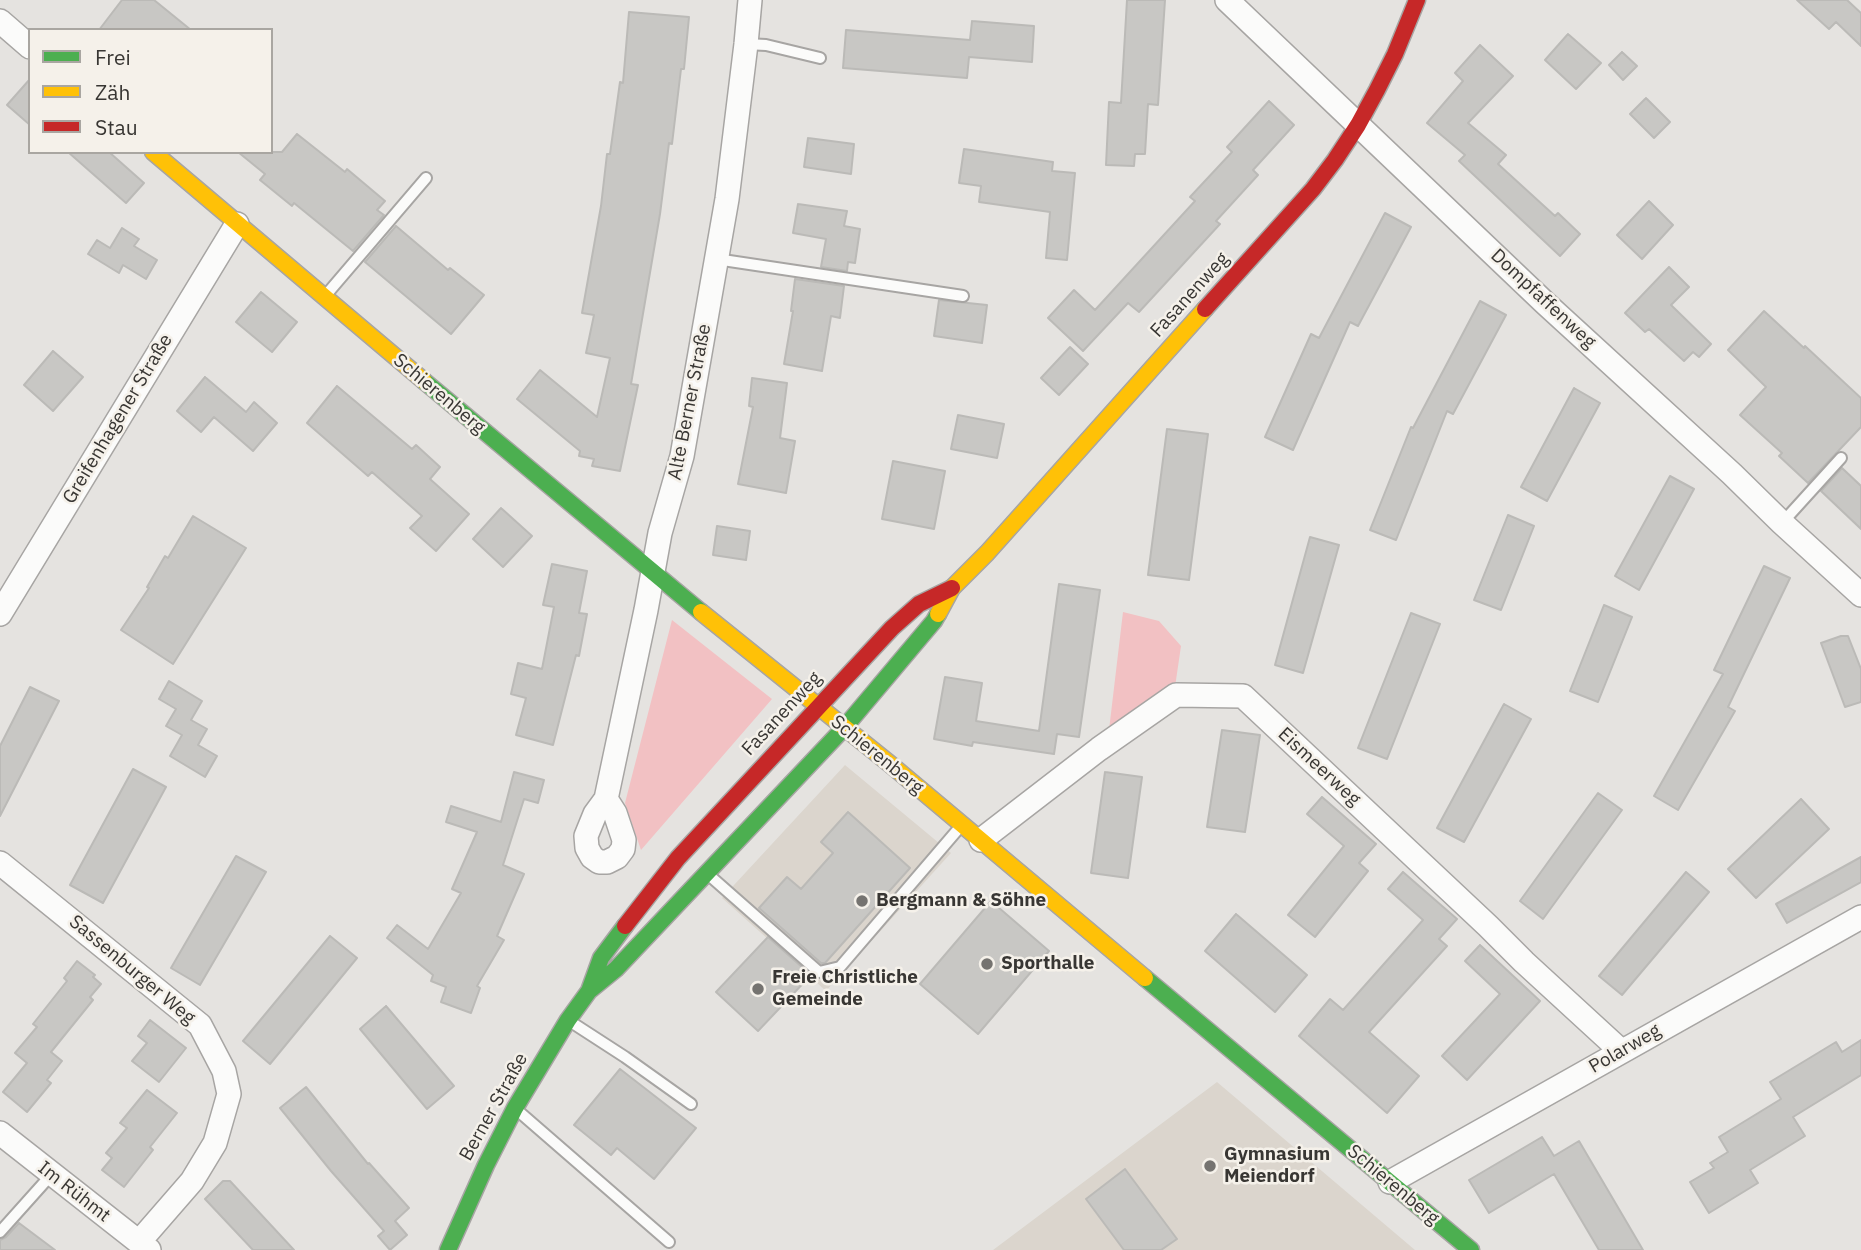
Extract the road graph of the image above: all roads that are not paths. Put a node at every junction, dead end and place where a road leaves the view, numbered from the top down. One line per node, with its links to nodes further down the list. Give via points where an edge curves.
1 (750, 0): 5 (street, Alte Berner Straße)
2 (1227, 0): 8 (street, Dompfaffenweg)
3 (1417, 0): 8 (main road, Fasanenweg)
4 (0, 21): 6 (street)
5 (746, 44): 7 (lane); 12 (street, Alte Berner Straße)
6 (28, 45)
7 (820, 58)
8 (1358, 125): 16 (street, Dompfaffenweg); 18 (main road, Fasanenweg, via 1313,189)
9 (155, 154): 11 (main road, Schierenberg)
10 (426, 178): 14 (lane)
11 (237, 224): 14 (main road, Schierenberg); 20 (street, Greifenhagener Straße)
12 (716, 259): 13 (lane); 17 (street, Alte Berner Straße, via 682,456)
13 (963, 296)
14 (324, 298): 17 (main road, Schierenberg)
15 (1841, 458): 16 (lane)
16 (1782, 523): 19 (street, Dompfaffenweg)
17 (653, 573): 21 (main road, Schierenberg); 23 (street, Alte Berner Straße)
18 (951, 588): 21 (main road, Fasanenweg, via 919,604); 22 (main road, Fasanenweg, via 934,621)
19 (1861, 596)
20 (0, 614)
21 (817, 706): 22 (main road, Schierenberg); 28 (main road, Fasanenweg)
22 (845, 729): 24 (main road, Schierenberg); 27 (main road, Fasanenweg)
23 (606, 799)
24 (962, 824): 25 (main road, Schierenberg); 27 (lane, via 840,967 819,972)
25 (981, 840): 33 (street, Eismeerweg, via 1176,695 1244,696); 38 (main road, Schierenberg)
26 (0, 863): 41 (street, Sassenburger Weg, via 200,1025 224,1071 229,1094 215,1143)
27 (707, 873): 29 (main road, Fasanenweg)
28 (657, 884): 31 (main road, Berner Straße, via 601,958)
29 (678, 904): 31 (main road, Berner Straße, via 616,969)
30 (1861, 916): 33 (street, Polarweg)
31 (589, 990): 32 (main road, Berner Straße)
32 (568, 1020): 34 (lane); 35 (main road, Berner Straße)
33 (1621, 1051): 38 (street, Polarweg)
34 (691, 1104)
35 (514, 1108): 40 (lane); 42 (main road, Berner Straße)
36 (0, 1133): 37 (street, Im Rühmt)
37 (51, 1174): 39 (lane); 41 (street, Im Rühmt)
38 (1390, 1182): 43 (main road, Schierenberg)
39 (0, 1232)
40 (669, 1242)
41 (144, 1246)
42 (448, 1250)
43 (1471, 1250)

